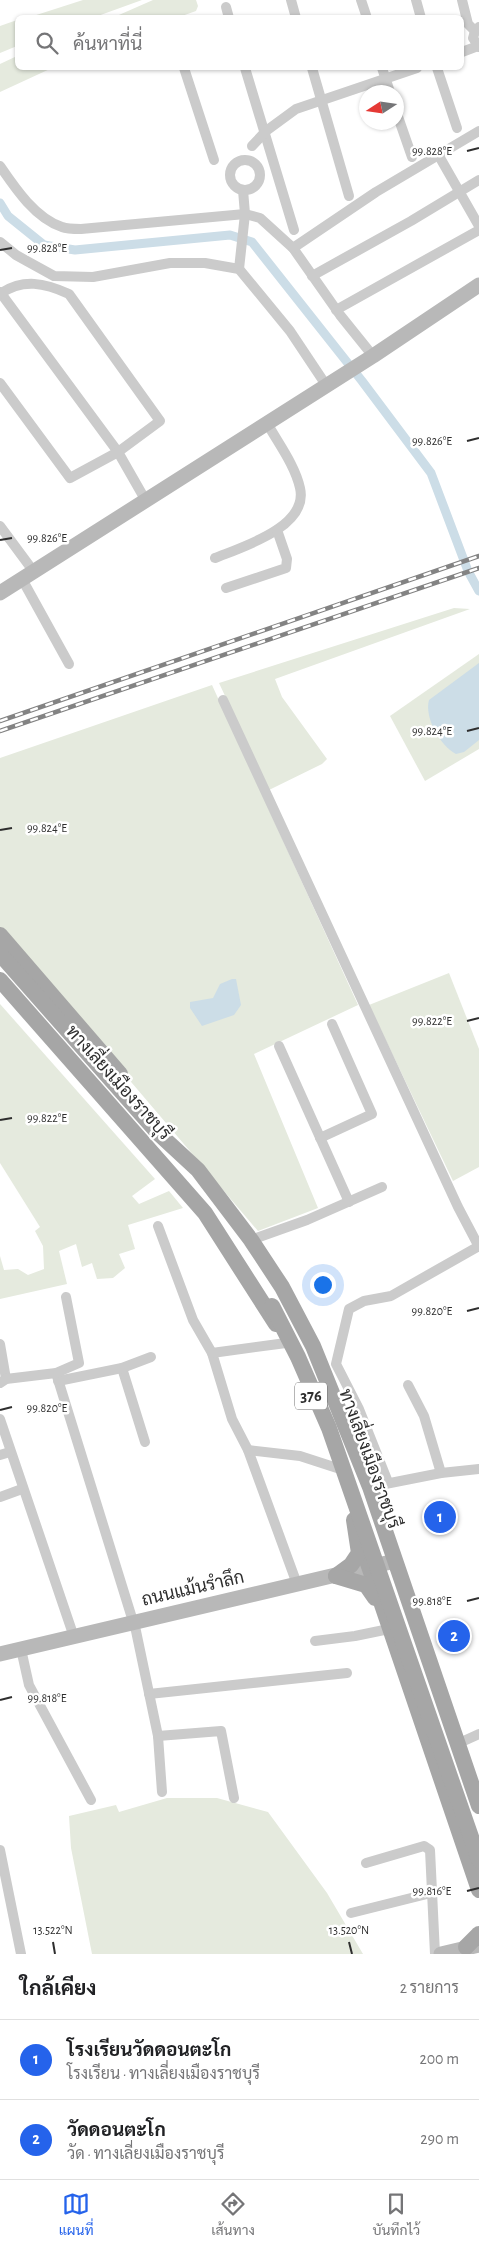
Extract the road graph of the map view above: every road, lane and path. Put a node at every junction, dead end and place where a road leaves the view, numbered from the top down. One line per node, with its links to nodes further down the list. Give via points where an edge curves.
1 (291, 0): 5 (street)
2 (361, 0): 6 (street)
3 (416, 0): 7 (street)
4 (462, 0): 8 (street, via 468,24)
5 (295, 15)
6 (366, 15)
7 (420, 15)
8 (477, 29): 9 (street, via 473,38)
9 (478, 47): 10 (street)
10 (464, 51)
11 (185, 70): 26 (street)
12 (246, 70): 21 (street)
13 (313, 70): 18 (street)
14 (403, 70): 16 (street)
15 (438, 70): 19 (street)
16 (383, 73): 17 (street); 18 (street)
17 (387, 85)
18 (322, 101): 21 (street, via 296,109); 31 (street)
19 (458, 128)
20 (403, 130): 25 (street)
21 (266, 131): 23 (street); 34 (street)
22 (479, 131): 24 (street)
23 (248, 154): 29 (street, via 231,172 232,181); 29 (street, via 258,167 260,176 252,188)
24 (439, 156): 30 (street); 37 (street, via 376,192)
25 (412, 157)
26 (214, 160)
27 (0, 166): 32 (street, via 16,190 45,218 62,227 81,230)
28 (479, 180): 30 (street)
29 (243, 190): 32 (street)
30 (460, 191): 33 (street); 39 (street)
31 (349, 196)
32 (245, 214): 37 (street, via 260,218); 38 (street)
33 (479, 226)
34 (294, 230)
35 (479, 230): 42 (street)
36 (0, 242): 38 (street, via 54,276 93,277 170,263 205,263)
37 (293, 248): 39 (street)
38 (239, 269): 45 (street)
39 (312, 276): 42 (street)
40 (479, 285): 43 (main road)
41 (0, 293): 47 (street); 47 (street, via 32,282 68,294 160,421)
42 (336, 310): 43 (street)
43 (369, 359): 45 (main road)
44 (0, 383): 47 (street, via 70,478)
45 (328, 384): 46 (main road)
46 (267, 423): 48 (main road); 50 (street, via 294,471 300,489 299,507)
47 (118, 452): 48 (street)
48 (146, 500): 52 (main road)
49 (0, 526): 52 (street)
50 (277, 530): 51 (street, via 266,538); 53 (street, via 287,560 286,568)
51 (215, 558)
52 (28, 575): 54 (main road); 55 (street)
53 (226, 588)
54 (0, 593)
55 (69, 664)
56 (223, 700): 72 (street)
57 (0, 935): 65 (main road, via 100,1049)
58 (0, 954): 63 (main road, ทางเลี่ยงเมืองราชบุรี / 376)
59 (0, 980): 66 (main road, ทางเลี่ยงเมืองราชบุรี / 376)
60 (0, 995): 66 (main road, via 70,1075)
61 (332, 1024): 64 (street, via 372,1114)
62 (279, 1046): 64 (street)
63 (158, 1133): 65 (main road, ทางเลี่ยงเมืองราชบุรี / 376); 74 (main road, ทางเลี่ยงเมืองราชบุรี / 376, via 235,1231)
64 (320, 1138): 68 (street)
65 (198, 1170): 71 (main road, ทางเลี่ยงเมืองราชบุรี / 376)
66 (175, 1177): 69 (main road, ทางเลี่ยงเมืองราชบุรี / 376)
67 (382, 1187): 68 (street)
68 (349, 1202): 71 (street)
69 (205, 1213): 74 (main road, ทางเลี่ยงเมืองราชบุรี / 376); 75 (main road, ทางเลี่ยงเมืองราชบุรี / 376, via 254,1286)
70 (158, 1226): 77 (street, via 193,1320)
71 (251, 1240): 92 (main road, ทางเลี่ยงเมืองราชบุรี / 376, via 282,1287 313,1346)
72 (479, 1246): 91 (street, via 391,1296 364,1301 349,1309 336,1364 366,1424)
73 (66, 1297): 80 (street, via 79,1363)
74 (276, 1303): 116 (main road, ทางเลี่ยงเมืองราชบุรี / 376, via 314,1367 337,1424); 118 (main road, ทางเลี่ยงเมืองราชบุรี / 376, bridge, via 329,1428)
75 (286, 1343): 77 (street); 88 (main road, ทางเลี่ยงเมืองราชบุรี / 376, via 315,1405)
76 (0, 1344): 81 (street)
77 (212, 1353): 85 (street, via 232,1419)
78 (150, 1357): 79 (street)
79 (122, 1368): 80 (street); 84 (street)
80 (57, 1377): 81 (street); 101 (street)
81 (3, 1381)
82 (408, 1385): 90 (street, via 424,1416)
83 (0, 1419): 86 (street)
84 (145, 1442)
85 (248, 1450): 88 (street, via 300,1456); 99 (street)
86 (10, 1452): 87 (street); 93 (street)
87 (0, 1455)
88 (337, 1468): 95 (main road, ทางเลี่ยงเมืองราชบุรี / 376)
89 (479, 1469): 90 (street)
90 (441, 1473): 91 (street)
91 (388, 1482): 92 (street)
92 (370, 1486): 96 (main road, ทางเลี่ยงเมืองราชบุรี / 376)
93 (22, 1489): 94 (street); 103 (street)
94 (0, 1496)
95 (354, 1520): 97 (main road, ทางเลี่ยงเมืองราชบุรี / 376); 98 (main road, via 358,1553 351,1565)
96 (395, 1561): 97 (main road, ถนนแม้นรำลึก); 111 (main road, ทางเลี่ยงเมืองราชบุรี / 376)
97 (368, 1567): 98 (main road, ถนนแม้นรำลึก); 100 (main road, ทางเลี่ยงเมืองราชบุรี / 376)
98 (336, 1576): 99 (main road, ถนนแม้นรำลึก); 100 (main road, via 366,1585)
99 (297, 1584): 101 (main road, ถนนแม้นรำลึก)
100 (382, 1608): 102 (main road, ทางเลี่ยงเมืองราชบุรี / 376)
101 (132, 1623): 103 (main road, ถนนแม้นรำลึก); 108 (street)
102 (390, 1629): 104 (street); 120 (main road, ทางเลี่ยงเมืองราชบุรี / 376)
103 (74, 1637): 105 (main road, ถนนแม้นรำลึก)
104 (314, 1641)
105 (21, 1649): 106 (main road, ถนนแม้นรำลึก); 114 (street, via 29,1685)
106 (0, 1654)
107 (347, 1673): 108 (street)
108 (149, 1694): 110 (street)
109 (479, 1734): 111 (street)
110 (158, 1736): 112 (street); 113 (street, via 221,1731)
111 (457, 1744): 115 (main road, ทางเลี่ยงเมืองราชบุรี / 376)
112 (162, 1792)
113 (234, 1798)
114 (91, 1800)
115 (479, 1806)
116 (479, 1831)
117 (0, 1850): 125 (street)
118 (479, 1860)
119 (366, 1863): 121 (street, via 424,1846 430,1850)
120 (479, 1890)
121 (431, 1892): 122 (street); 126 (street)
122 (351, 1913)
123 (479, 1934): 124 (main road)
124 (474, 1947): 127 (main road)
125 (21, 1954)
126 (435, 1954)
127 (441, 1954)

